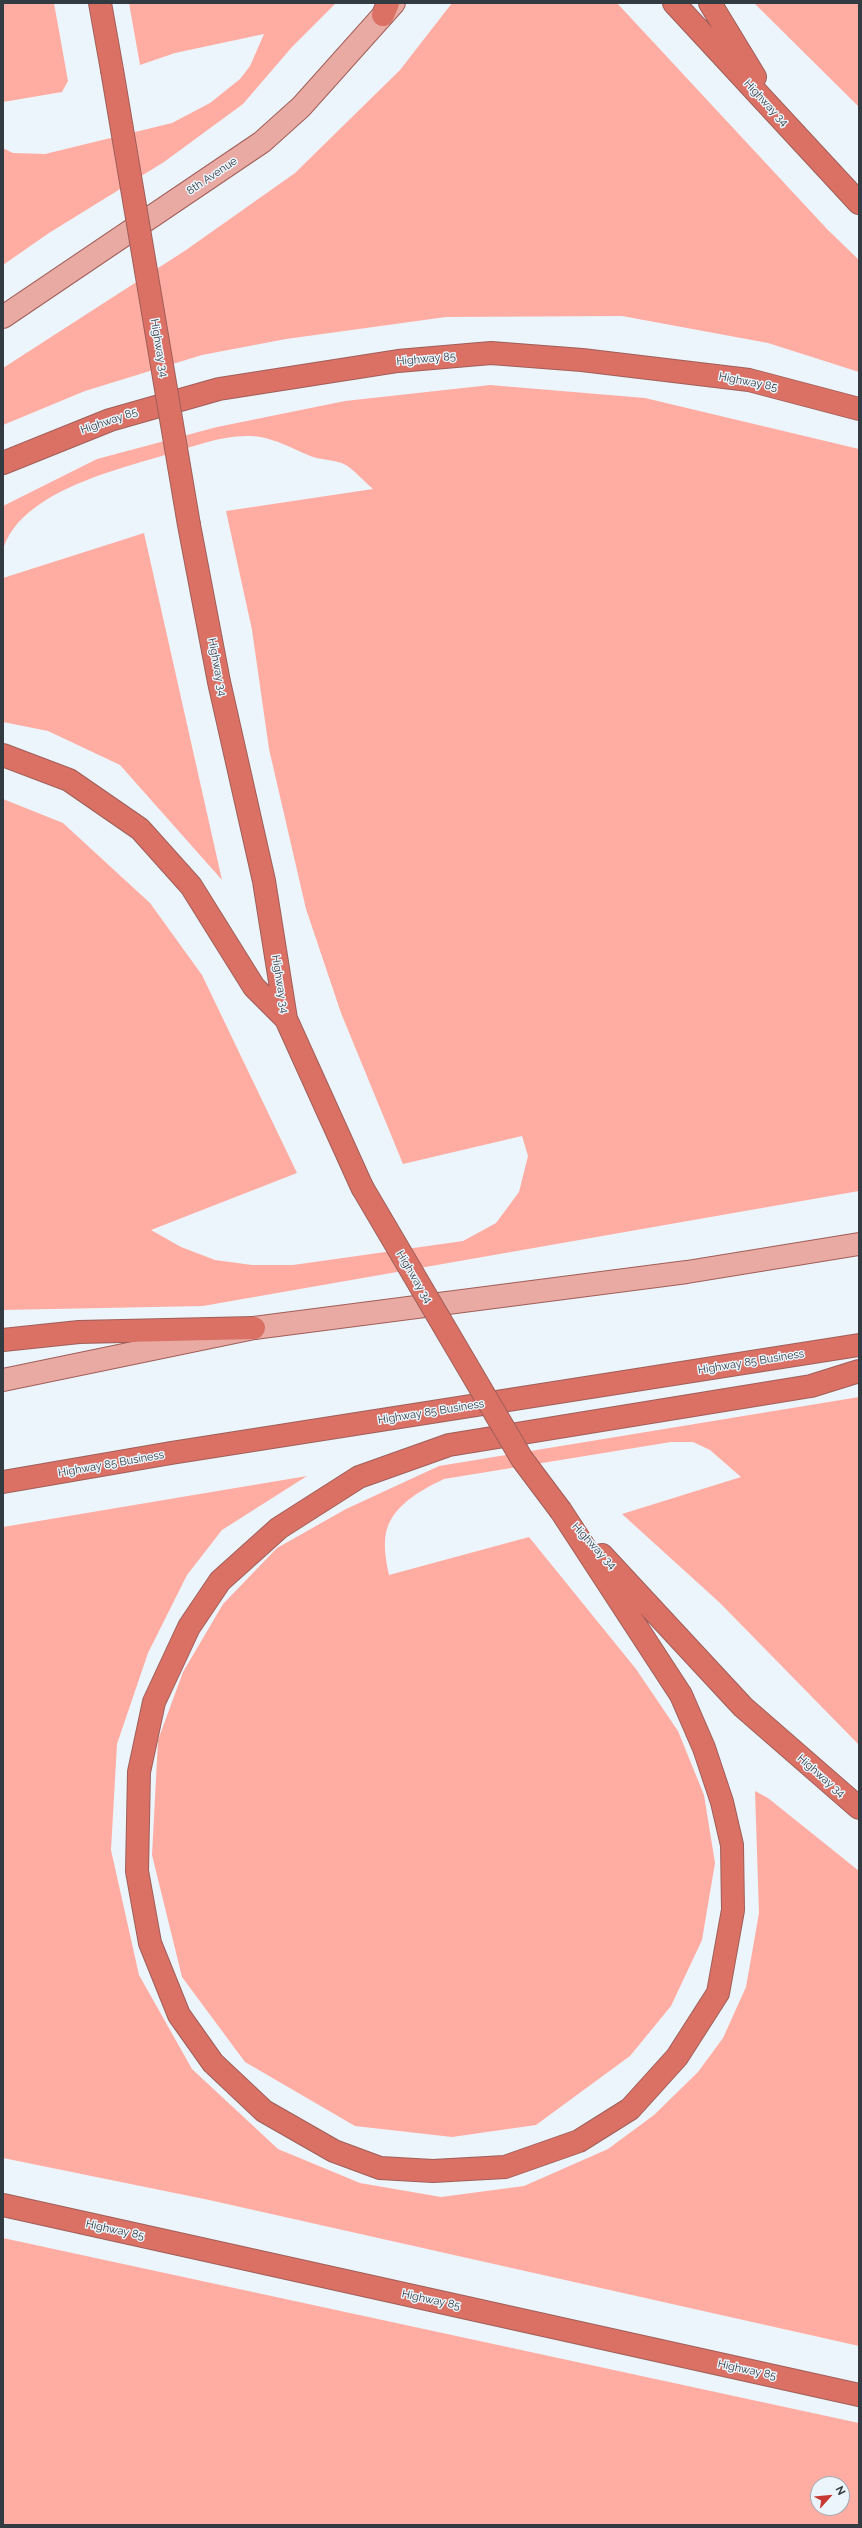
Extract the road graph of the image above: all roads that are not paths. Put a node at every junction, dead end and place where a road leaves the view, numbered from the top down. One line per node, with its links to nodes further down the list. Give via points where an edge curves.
1 (100, 3): 11 (highway, Highway 34, bridge, via 189,525 219,682 264,881)
2 (674, 3): 5 (highway, Highway 34)
3 (710, 3): 5 (highway)
4 (389, 7): 7 (main road, 8th Avenue, via 301,107 262,142)
5 (784, 122): 6 (highway, Highway 34)
6 (859, 203)
7 (3, 317)
8 (859, 410): 9 (highway, Highway 85, via 749,380 582,360 491,353 398,361 219,389 110,420)
9 (3, 463)
10 (3, 755): 11 (highway, via 69,780 140,829 191,886 254,987)
11 (286, 1019): 19 (highway, Highway 34, bridge, via 362,1187 522,1459)
12 (859, 1244): 13 (main road, via 687,1272)
13 (254, 1328): 14 (highway, via 79,1332); 17 (main road)
14 (3, 1340)
15 (859, 1345): 18 (highway, Highway 85 Business)
16 (859, 1371): 19 (highway, via 811,1386 450,1445 359,1477 278,1528 220,1581 189,1628 154,1702 139,1772 136,1871 150,1943 179,2015 212,2063 264,2111 334,2151 380,2168 433,2171 505,2167 578,2141 630,2109 677,2057 718,1992 733,1910 732,1844 722,1802 704,1748 681,1695)
17 (3, 1380)
18 (3, 1482)
19 (561, 1511): 20 (highway, Highway 34, via 743,1707)
20 (859, 1808)
21 (3, 2205): 22 (highway, Highway 85)
22 (859, 2395)

